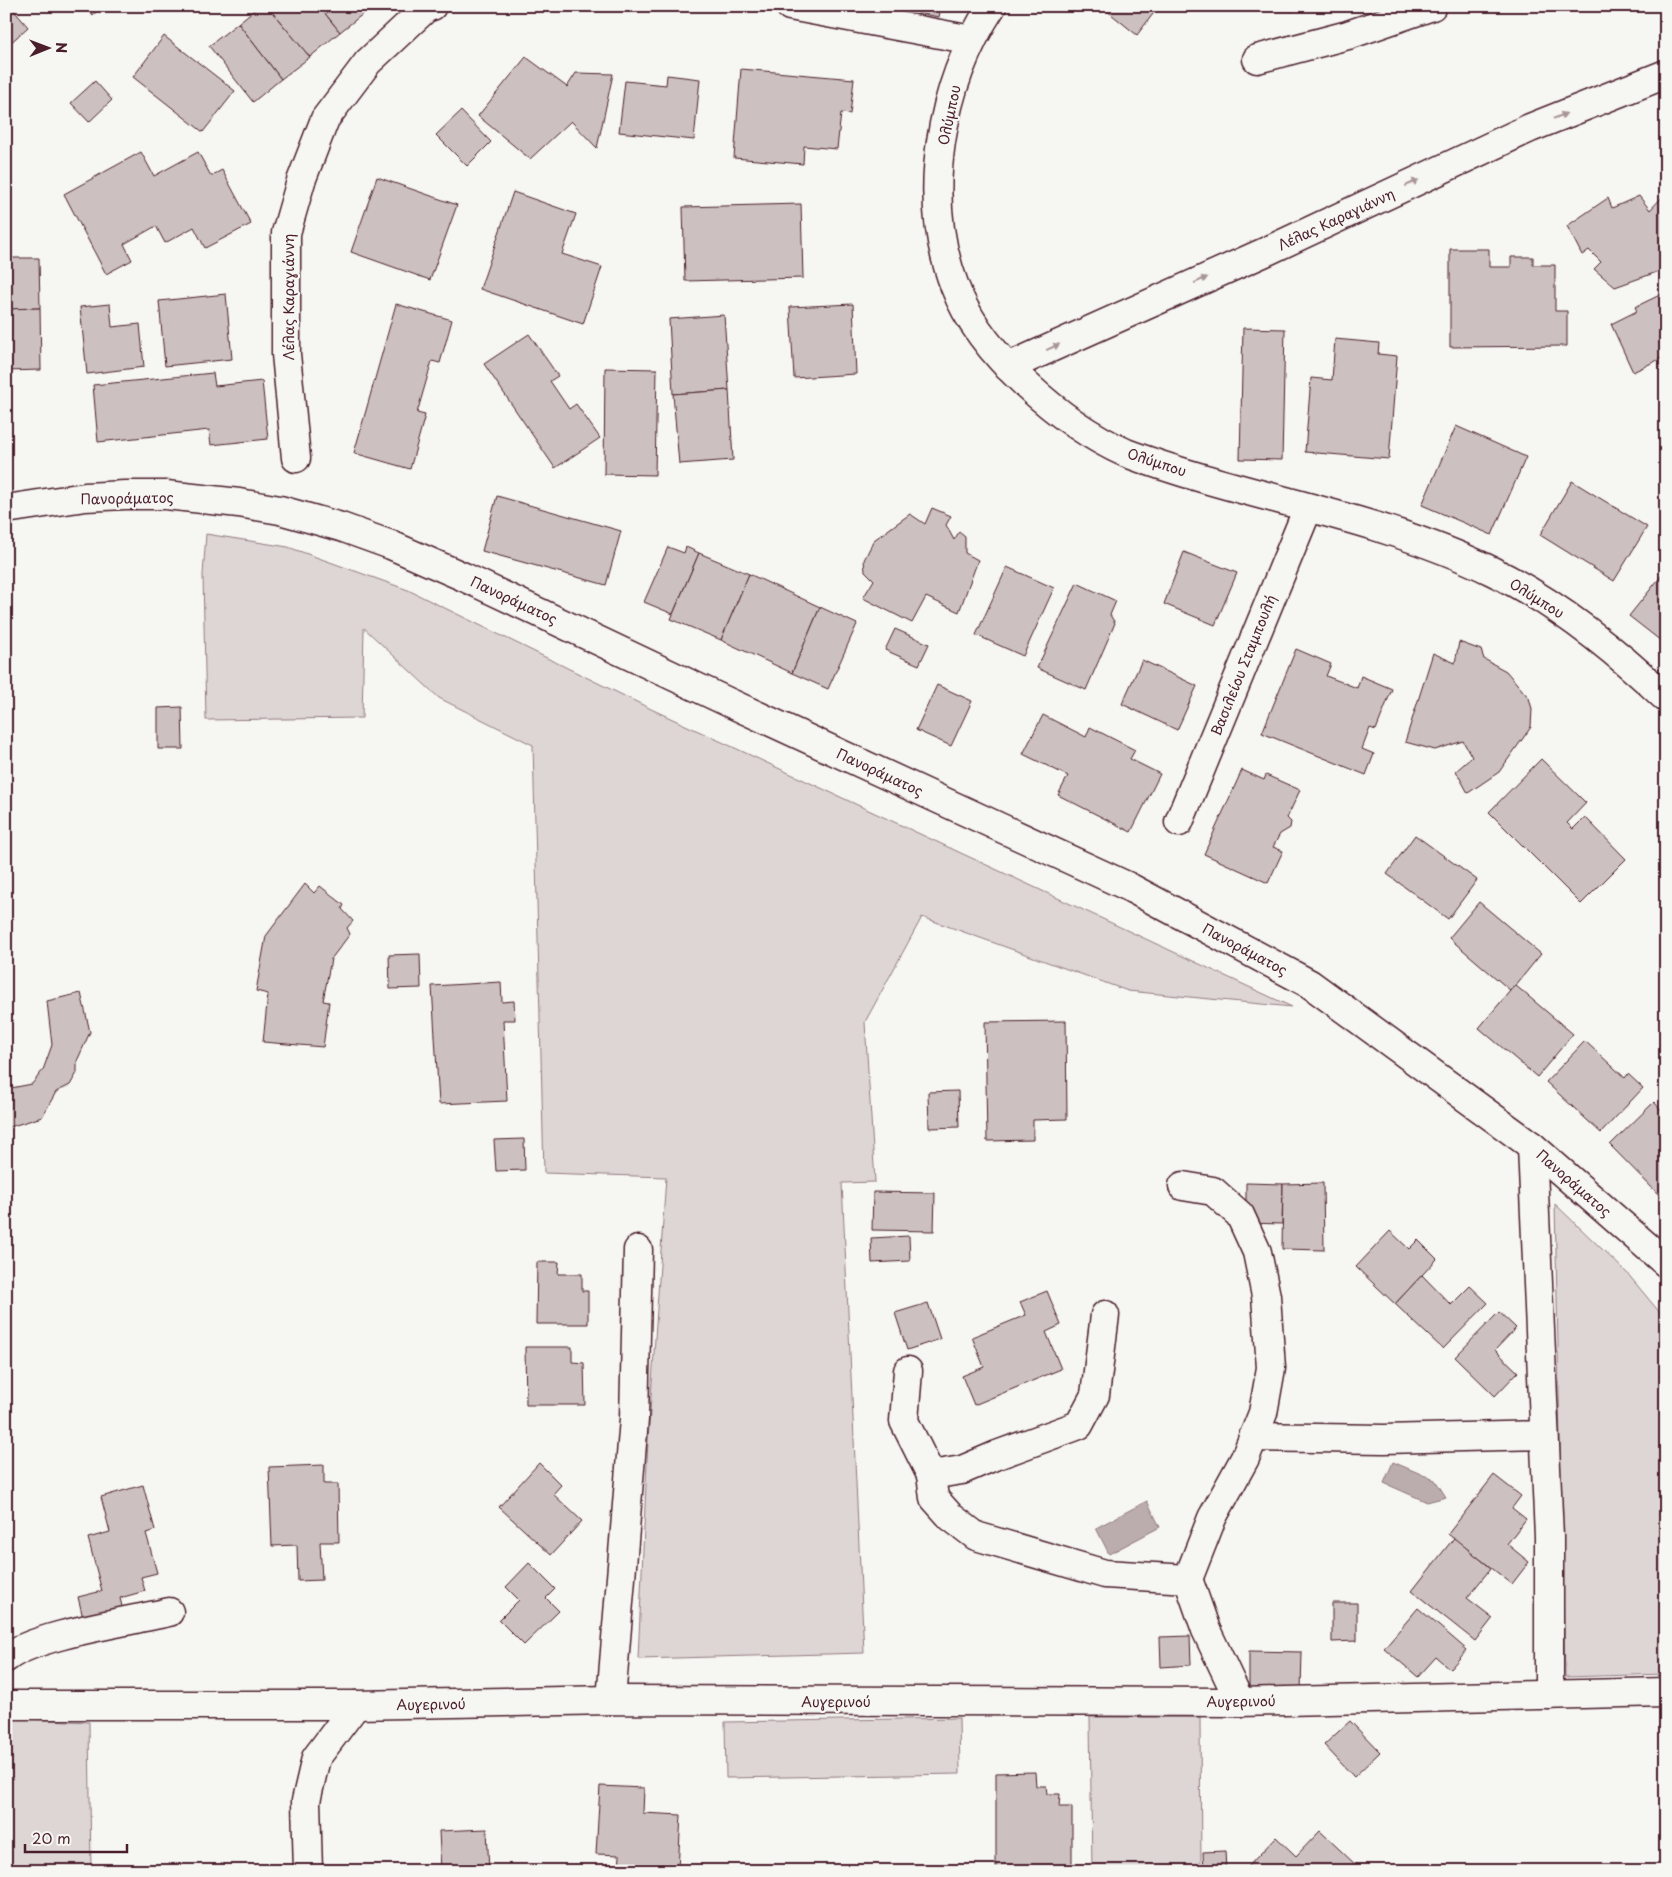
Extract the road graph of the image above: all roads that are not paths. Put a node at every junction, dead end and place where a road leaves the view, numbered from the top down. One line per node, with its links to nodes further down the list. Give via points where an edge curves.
1 (790, 6): 5 (street)
2 (992, 6): 5 (street, Ολύμπου)
3 (1432, 6): 6 (street, via 1348,35)
4 (427, 7): 9 (street, Λέλας Καραγιάννη, via 368,62 324,119 301,181 286,233 286,354)
5 (972, 40): 8 (street, Ολύμπου, via 954,85 944,134 938,192 940,228 950,273 963,305 983,338)
6 (1257, 58)
7 (1666, 74): 8 (street, Λέλας Καραγιάννη, one-way to 7, via 1265,252 1530,128)
8 (1008, 366): 10 (street, Ολύμπου, via 1083,429 1111,446)
9 (296, 458)
10 (1308, 508): 12 (street, Ολύμπου, via 1410,538 1493,571 1578,625 1623,659); 13 (street, Βασιλείου Σταμπουλή)
11 (6, 509): 14 (street, Πανοράματος, via 85,497 166,495 239,503 290,513 391,545 1127,886 1310,984)
12 (1666, 698)
13 (1179, 822)
14 (1532, 1146): 17 (street, Πανοράματος); 20 (street)
15 (1183, 1186): 21 (street, via 1213,1191 1240,1215 1257,1252 1266,1296 1271,1368 1263,1413)
16 (638, 1250): 28 (street, via 634,1419)
17 (1665, 1259)
18 (1106, 1315): 22 (street, via 1095,1395 1080,1425 962,1470)
19 (908, 1371): 22 (street, via 904,1420)
20 (1544, 1435): 21 (street); 27 (street, via 1549,1537)
21 (1254, 1438): 23 (street, via 1212,1518)
22 (930, 1475): 23 (street, via 934,1498 951,1517 976,1536 1105,1574)
23 (1188, 1579): 29 (street, via 1206,1630)
24 (170, 1612): 25 (street, via 50,1639)
25 (6, 1658)
26 (1666, 1692): 27 (street, Αυγερινού)
27 (1549, 1695): 29 (street, Αυγερινού)
28 (611, 1700): 29 (street, Αυγερινού); 31 (street, Αυγερινού)
29 (1240, 1702)
30 (6, 1705): 31 (street, Αυγερινού)
31 (356, 1706): 32 (street, via 316,1758 306,1801)
32 (308, 1871)

